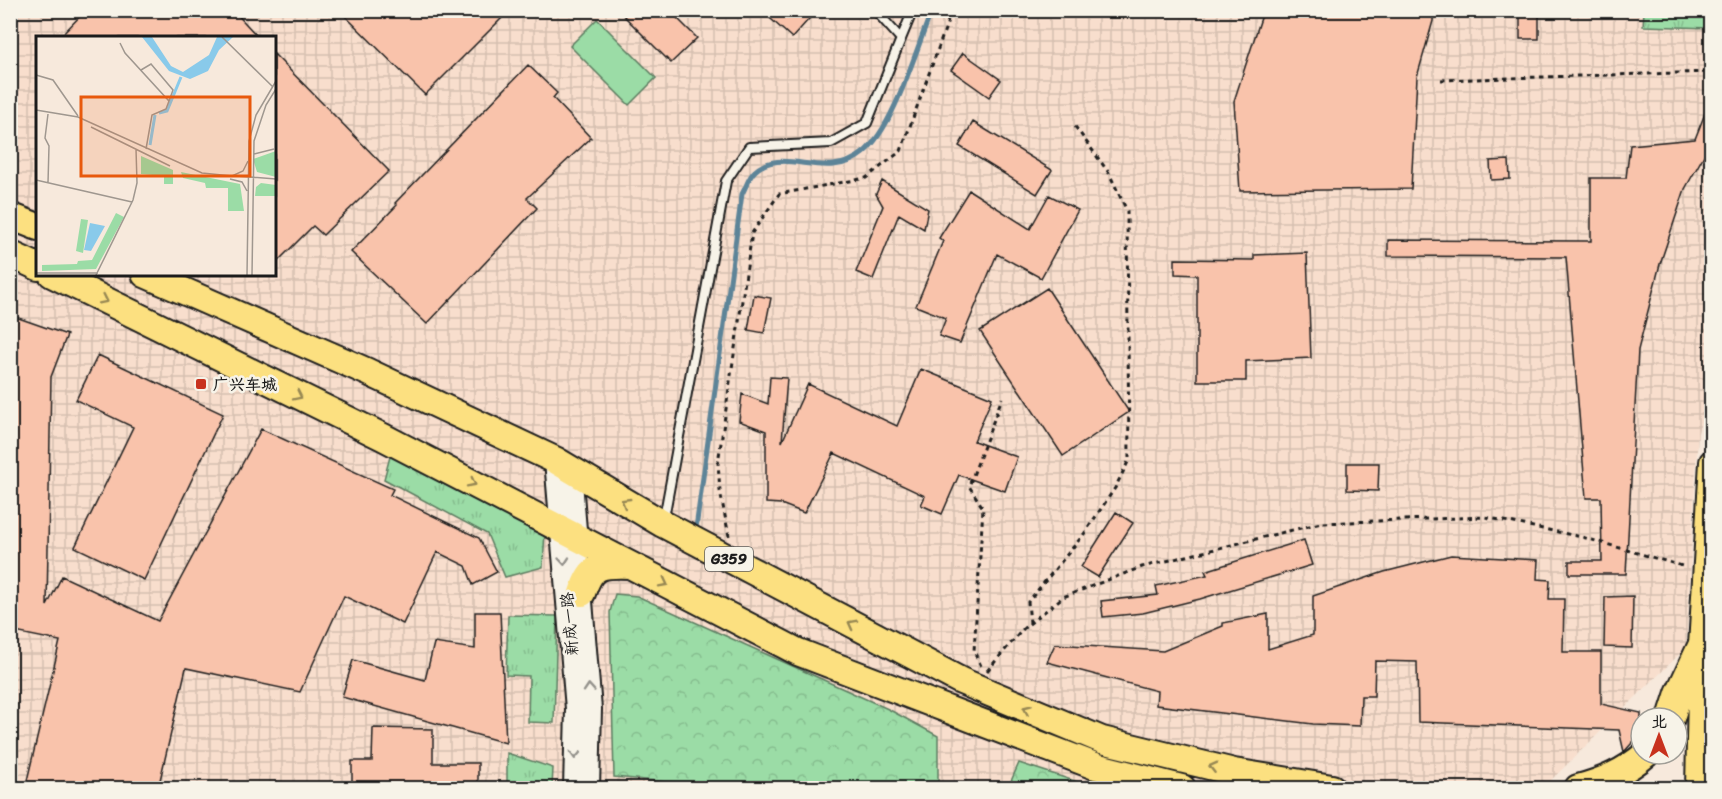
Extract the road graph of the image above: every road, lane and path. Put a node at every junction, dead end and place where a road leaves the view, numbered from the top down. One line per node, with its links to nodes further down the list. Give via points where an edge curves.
1 (875, 10): 4 (lane)
2 (913, 10): 4 (lane)
3 (951, 10): 19 (path, via 900,151 866,178 779,194 752,233 718,463)
4 (901, 39): 17 (lane, via 867,123 831,143 749,147 726,181)
5 (1712, 72): 6 (path)
6 (1441, 80)
7 (1074, 125): 23 (path, via 1108,173 1127,211 1129,460 1084,534 1028,602)
8 (10, 216): 9 (highway)
9 (36, 226)
10 (10, 254): 11 (highway)
11 (36, 266)
12 (56, 276): 18 (highway, one-way to 18, via 383,437)
13 (151, 276): 16 (highway, G359, via 368,372)
14 (1002, 398): 23 (path, via 969,486 983,508 974,651 985,673)
15 (1712, 462): 21 (main road)
16 (563, 465): 17 (highway, G359, one-way to 16); 18 (street, 新成一路)
17 (663, 524): 19 (highway, G359)
18 (569, 534): 20 (highway); 22 (street, 新成一路); 27 (street, 新成一路, one-way to 27, via 576,709)
19 (734, 562): 30 (highway, G359, one-way to 19, via 1234,772 1102,740 961,681)
20 (630, 565): 22 (highway, via 598,567 588,576); 29 (highway, one-way to 29, via 798,652 1095,766)
21 (1706, 573): 23 (path, via 1582,537 1485,517 1321,523 1142,567 1063,597); 24 (main road)
22 (582, 593): 28 (street, 新成一路, one-way to 22, via 591,709)
23 (1030, 623)
24 (1701, 646): 25 (highway); 32 (main road)
25 (1675, 706)
26 (1631, 766): 31 (highway)
27 (574, 789)
28 (589, 789)
29 (1182, 789)
30 (1332, 789)
31 (1578, 789)
32 (1698, 789)

